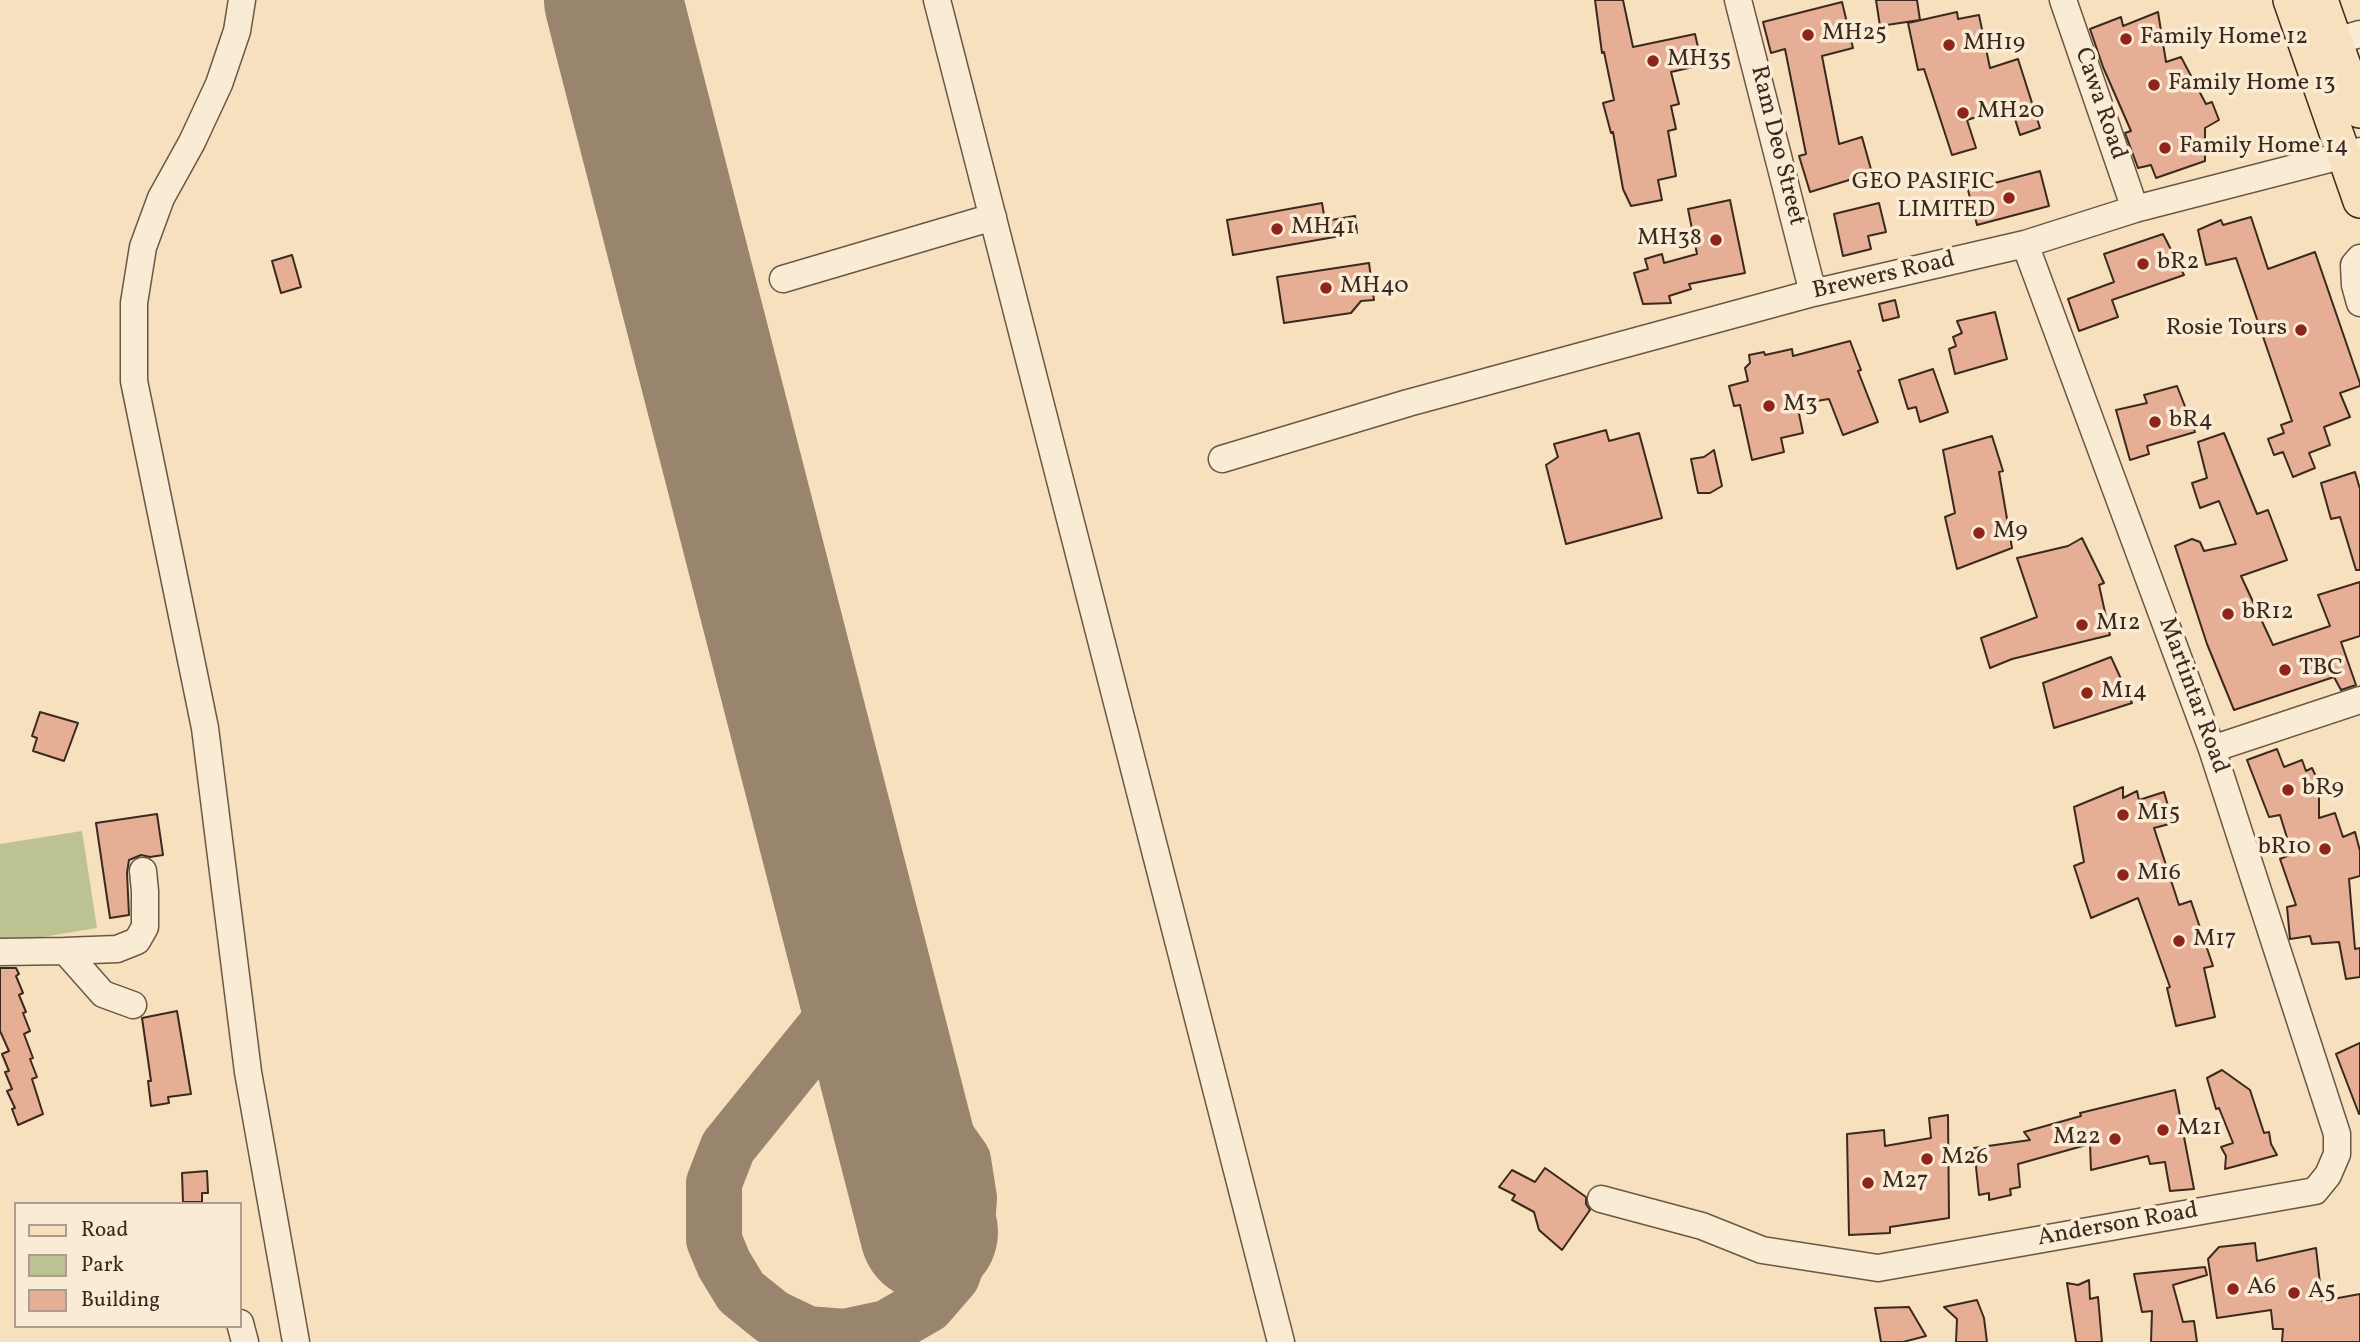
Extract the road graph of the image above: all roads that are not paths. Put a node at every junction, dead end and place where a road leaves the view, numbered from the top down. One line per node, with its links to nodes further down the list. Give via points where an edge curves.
1 (242, 0): 27 (street, via 219,84 161,198 144,247 134,303 134,381 205,728 248,1072)
2 (937, 0): 12 (street)
3 (1738, 0): 16 (street, Ram Deo Street)
4 (2063, 0): 11 (street, Cawa Road)
5 (2290, 0): 7 (main road)
6 (2322, 0): 7 (main road)
7 (2334, 42): 8 (main road); 9 (main road)
8 (2360, 111)
9 (2352, 154): 10 (main road); 11 (street, Brewers Road)
10 (2360, 201)
11 (2135, 209): 13 (street, Brewers Road)
12 (993, 217): 15 (street); 28 (street)
13 (2025, 244): 16 (street, Brewers Road); 20 (street, Martintar Road)
14 (2360, 258): 17 (street, via 2354,265)
15 (783, 279)
16 (1813, 293): 18 (street, Brewers Road, via 1408,403)
17 (2360, 303)
18 (1222, 460)
19 (2360, 700): 20 (street)
20 (2213, 749): 25 (street, Martintar Road, via 2337,1134)
21 (142, 871): 22 (street, via 145,927 137,941 117,949)
22 (65, 951): 23 (street); 24 (street, via 103,994)
23 (0, 952)
24 (133, 1005)
25 (2337, 1154): 26 (street, Anderson Road, via 2315,1191 1878,1268 1762,1250 1702,1226)
26 (1601, 1199)
27 (296, 1342)
28 (1281, 1342)

